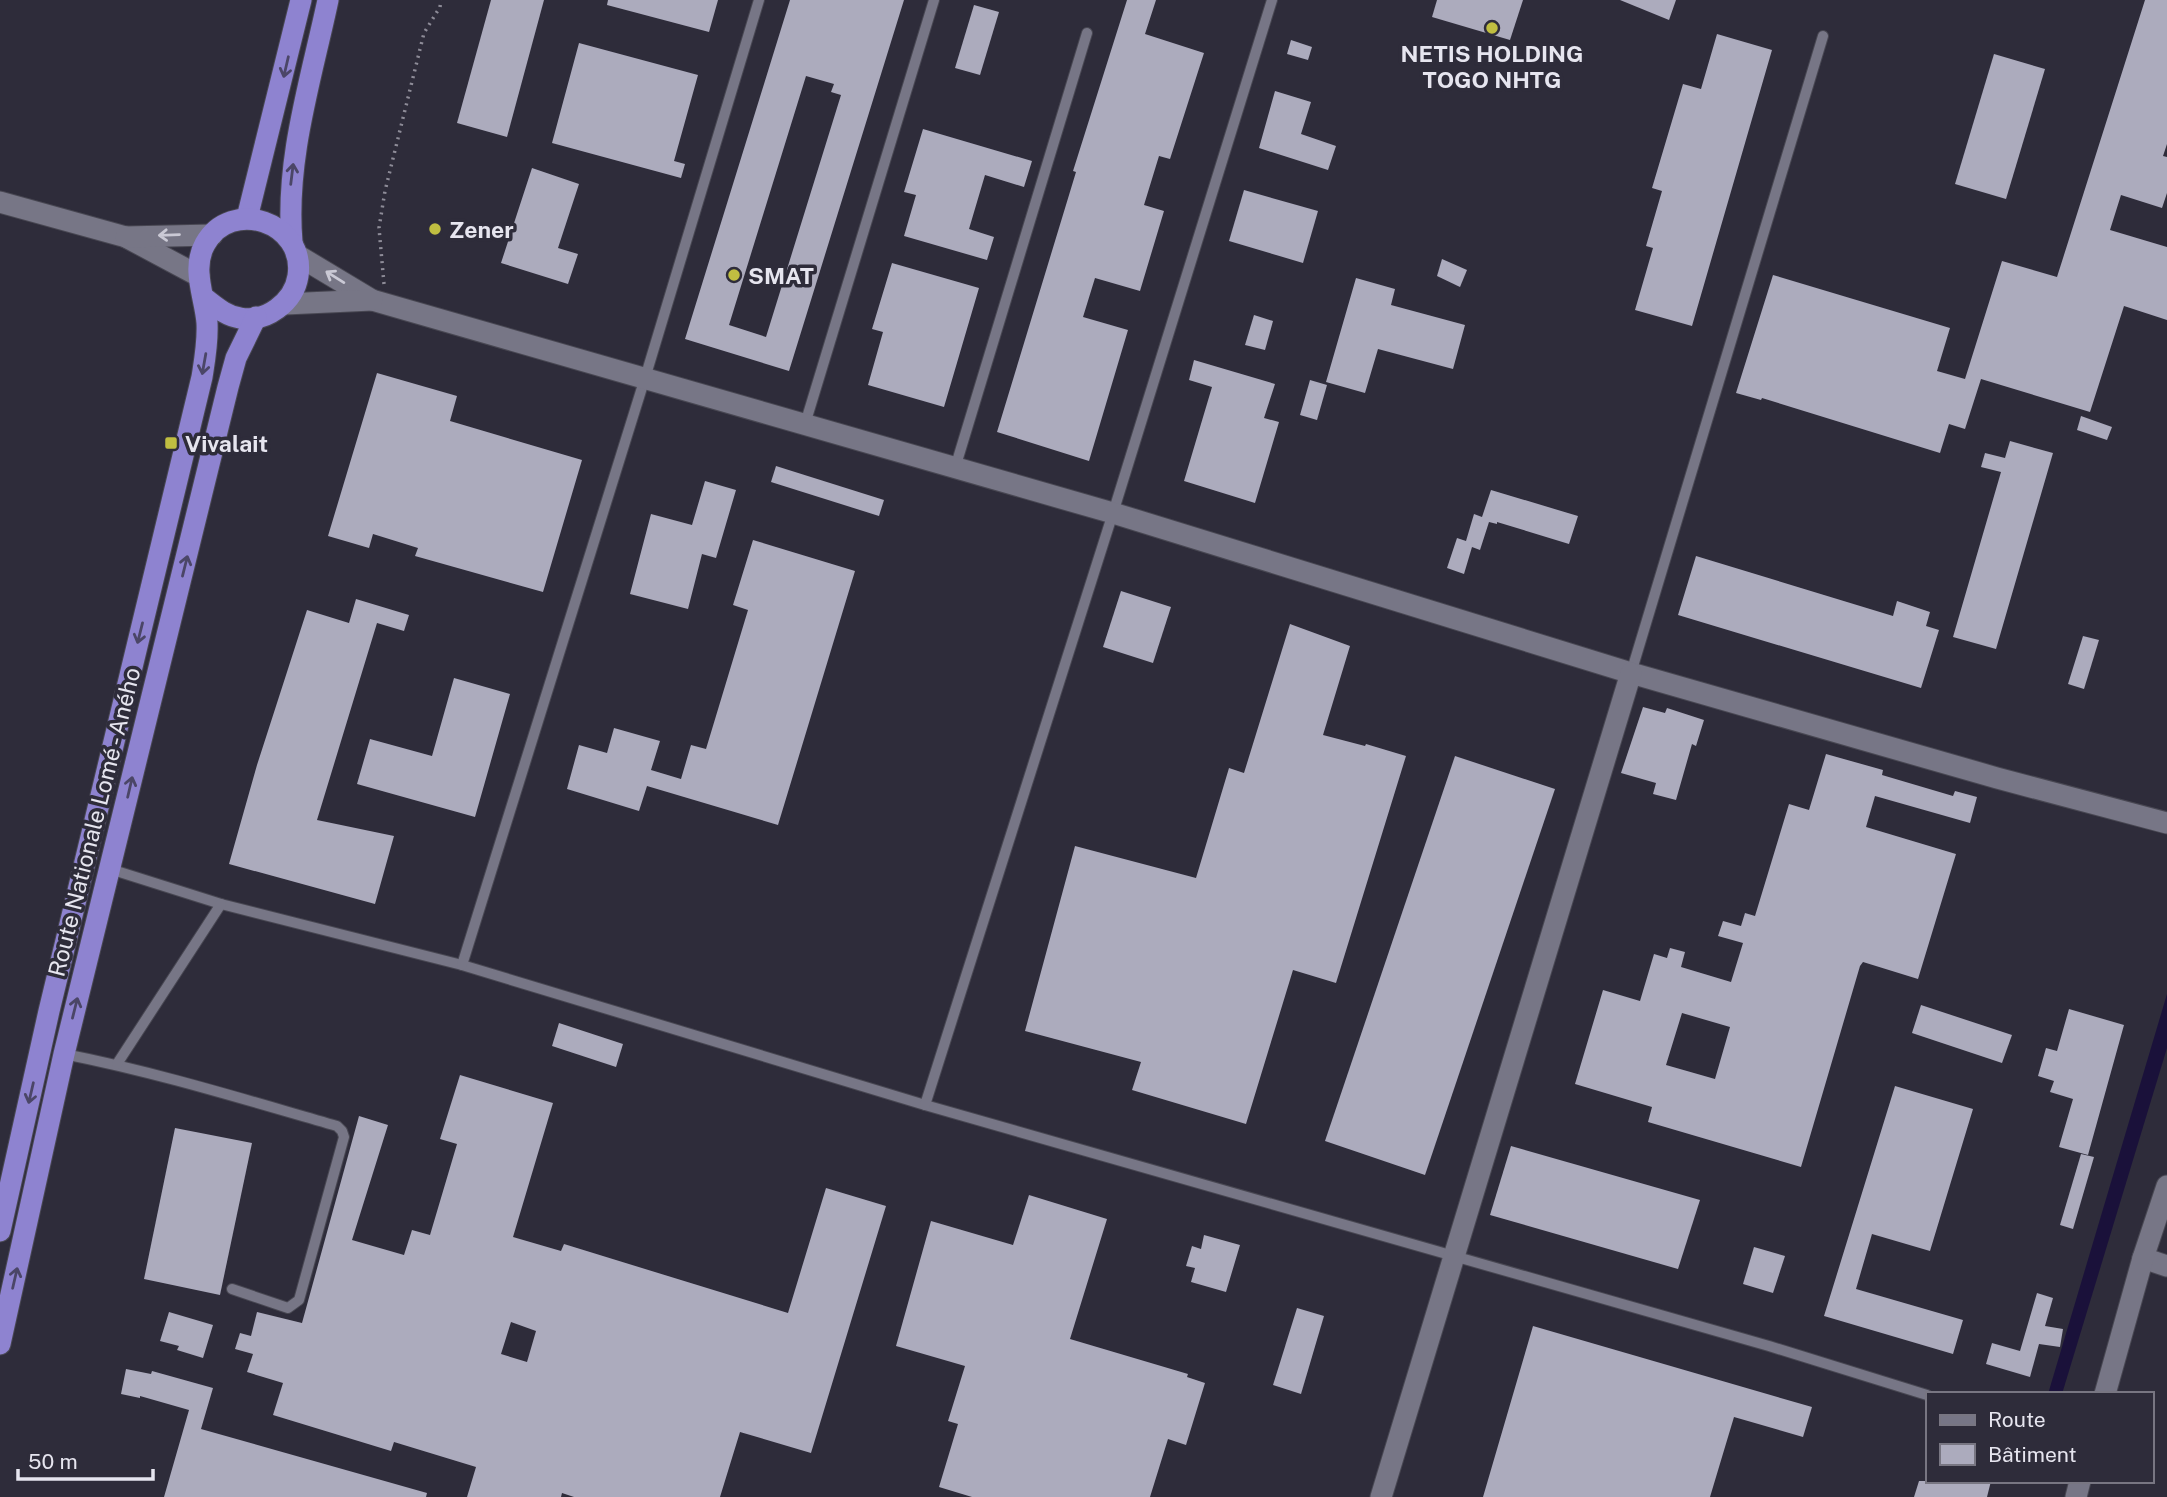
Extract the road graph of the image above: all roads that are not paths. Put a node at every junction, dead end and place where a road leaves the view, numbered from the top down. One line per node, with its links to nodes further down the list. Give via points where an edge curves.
1 (301, 0): 9 (highway, one-way to 9)
2 (328, 0): 12 (highway, one-way to 2, via 289,212 295,154)
3 (759, 0): 17 (lane)
4 (934, 0): 18 (lane)
5 (1272, 0): 20 (lane)
6 (1087, 33): 19 (lane)
7 (1823, 36): 21 (lane)
8 (0, 202): 11 (street)
9 (247, 218): 10 (highway, via 234,220); 12 (highway, via 273,224)
10 (212, 235): 11 (street, one-way to 11); 13 (highway, via 201,254)
11 (126, 237): 13 (street)
12 (295, 248): 14 (street, one-way to 12); 15 (highway, via 298,280)
13 (201, 286): 16 (highway, via 227,314); 30 (highway, Route Nationale Lomé - Aného, one-way to 30, via 208,344 202,377)
14 (379, 302): 15 (street); 17 (street)
15 (285, 304): 16 (highway)
16 (256, 317): 23 (highway, Route Nationale Lomé - Aného, one-way to 16, via 228,387)
17 (645, 378): 18 (street); 25 (lane)
18 (805, 424): 19 (street)
19 (955, 468): 20 (street)
20 (1113, 513): 21 (street); 28 (lane)
21 (1631, 673): 22 (street); 31 (street)
22 (2167, 823)
23 (110, 869): 24 (lane); 26 (highway, Route Nationale Lomé - Aného, one-way to 23)
24 (221, 904): 25 (lane); 27 (lane)
25 (462, 965): 28 (lane)
26 (64, 1054): 27 (lane); 35 (highway, Route Nationale Lomé - Aného, one-way to 26)
27 (117, 1064): 34 (lane, via 342,1130 344,1137 295,1306 288,1308)
28 (925, 1105): 31 (lane)
29 (2167, 1186): 32 (street)
30 (0, 1231)
31 (1453, 1256): 37 (lane); 38 (street)
32 (2143, 1258): 33 (street); 36 (street)
33 (2167, 1266)
34 (232, 1289)
35 (0, 1345)
36 (2106, 1392)
37 (1926, 1395)
38 (1381, 1497)

